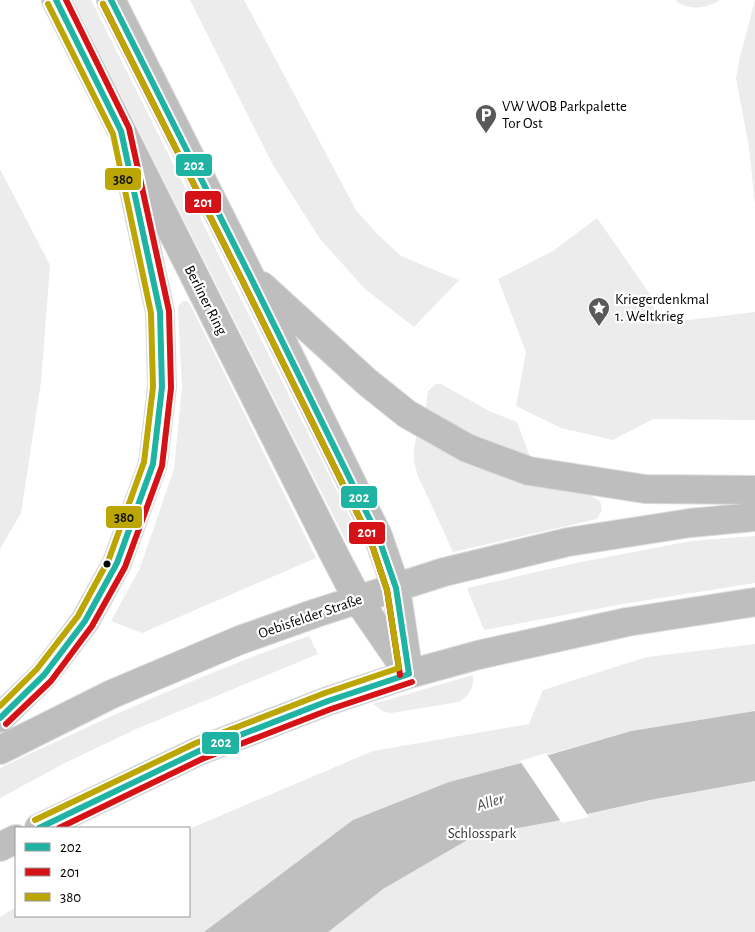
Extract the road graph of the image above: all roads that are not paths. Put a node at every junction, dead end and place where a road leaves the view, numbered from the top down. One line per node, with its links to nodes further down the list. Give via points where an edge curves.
1 (56, 0): 3 (main road, Berliner Ring)
2 (111, 0): 4 (main road)
3 (122, 131): 8 (main road, Berliner Ring); 11 (main road, via 160,312 162,387 153,464 117,563 85,621 44,675)
4 (250, 276): 5 (main road, via 407,414 467,448 529,471 645,489); 7 (main road, via 378,536)
5 (755, 490)
6 (755, 517): 7 (main road, Oebisfelder Straße, via 690,523 568,542 444,572)
7 (396, 588): 8 (main road, Oebisfelder Straße); 10 (main road)
8 (358, 600): 10 (main road, Berliner Ring); 12 (main road, Oebisfelder Straße, via 240,640 112,694)
9 (755, 602): 10 (main road, via 627,622)
10 (409, 674): 13 (main road, via 328,701 199,751)
11 (0, 718)
12 (0, 750)
13 (41, 827)
14 (15, 840): 15 (main road)
15 (0, 847)

